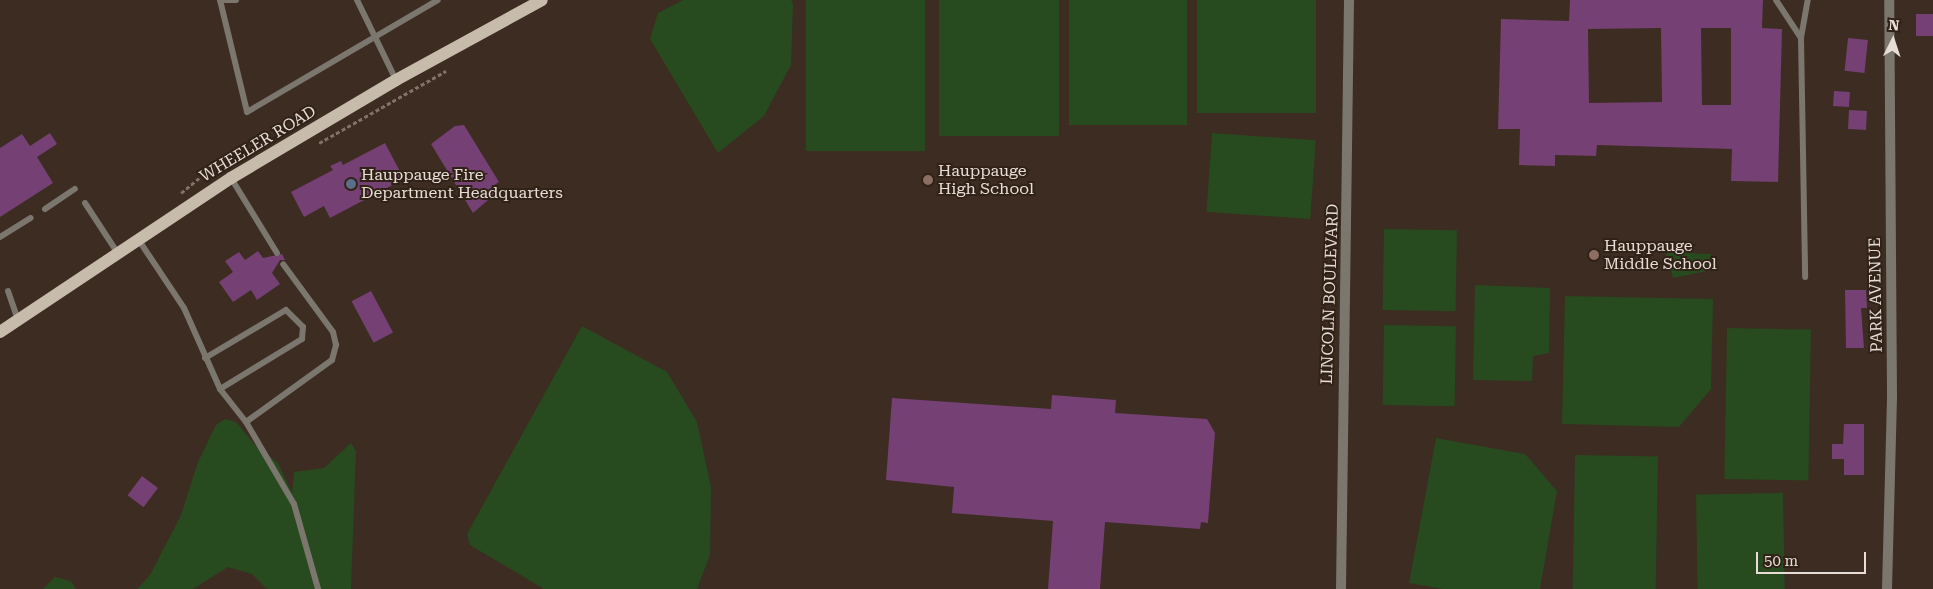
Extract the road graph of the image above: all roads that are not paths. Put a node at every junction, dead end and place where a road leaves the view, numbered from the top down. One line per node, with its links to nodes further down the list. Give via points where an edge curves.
1 (220, 0): 2 (lane); 10 (lane, via 247,112)
2 (236, 0)
3 (358, 0): 10 (lane)
4 (438, 0): 10 (lane)
5 (542, 0): 12 (main road, WHEELER ROAD)
6 (1350, 0): 31 (street, LINCOLN BOULEVARD)
7 (1776, 0): 11 (lane)
8 (1808, 0): 11 (lane)
9 (1889, 0): 32 (street, PARK AVENUE, via 1892,397)
10 (373, 35): 12 (lane)
11 (1801, 38): 23 (lane)
12 (396, 80): 13 (main road, WHEELER ROAD)
13 (231, 178): 19 (main road, WHEELER ROAD); 21 (lane)
14 (76, 189): 16 (lane)
15 (85, 203): 20 (lane)
16 (45, 209)
17 (30, 218): 18 (lane)
18 (0, 237)
19 (138, 239): 20 (main road, WHEELER ROAD); 27 (lane, via 184,308)
20 (117, 252): 25 (main road, WHEELER ROAD)
21 (277, 253)
22 (284, 264): 29 (lane, via 333,332 336,345 332,360)
23 (1804, 277)
24 (8, 291): 25 (lane)
25 (18, 320): 26 (main road, WHEELER ROAD)
26 (0, 332)
27 (204, 358): 28 (lane); 28 (lane, via 286,310 302,326 302,339)
28 (220, 389): 29 (lane)
29 (246, 422): 30 (lane, via 294,504)
30 (318, 589)
31 (1341, 589)
32 (1887, 589)

